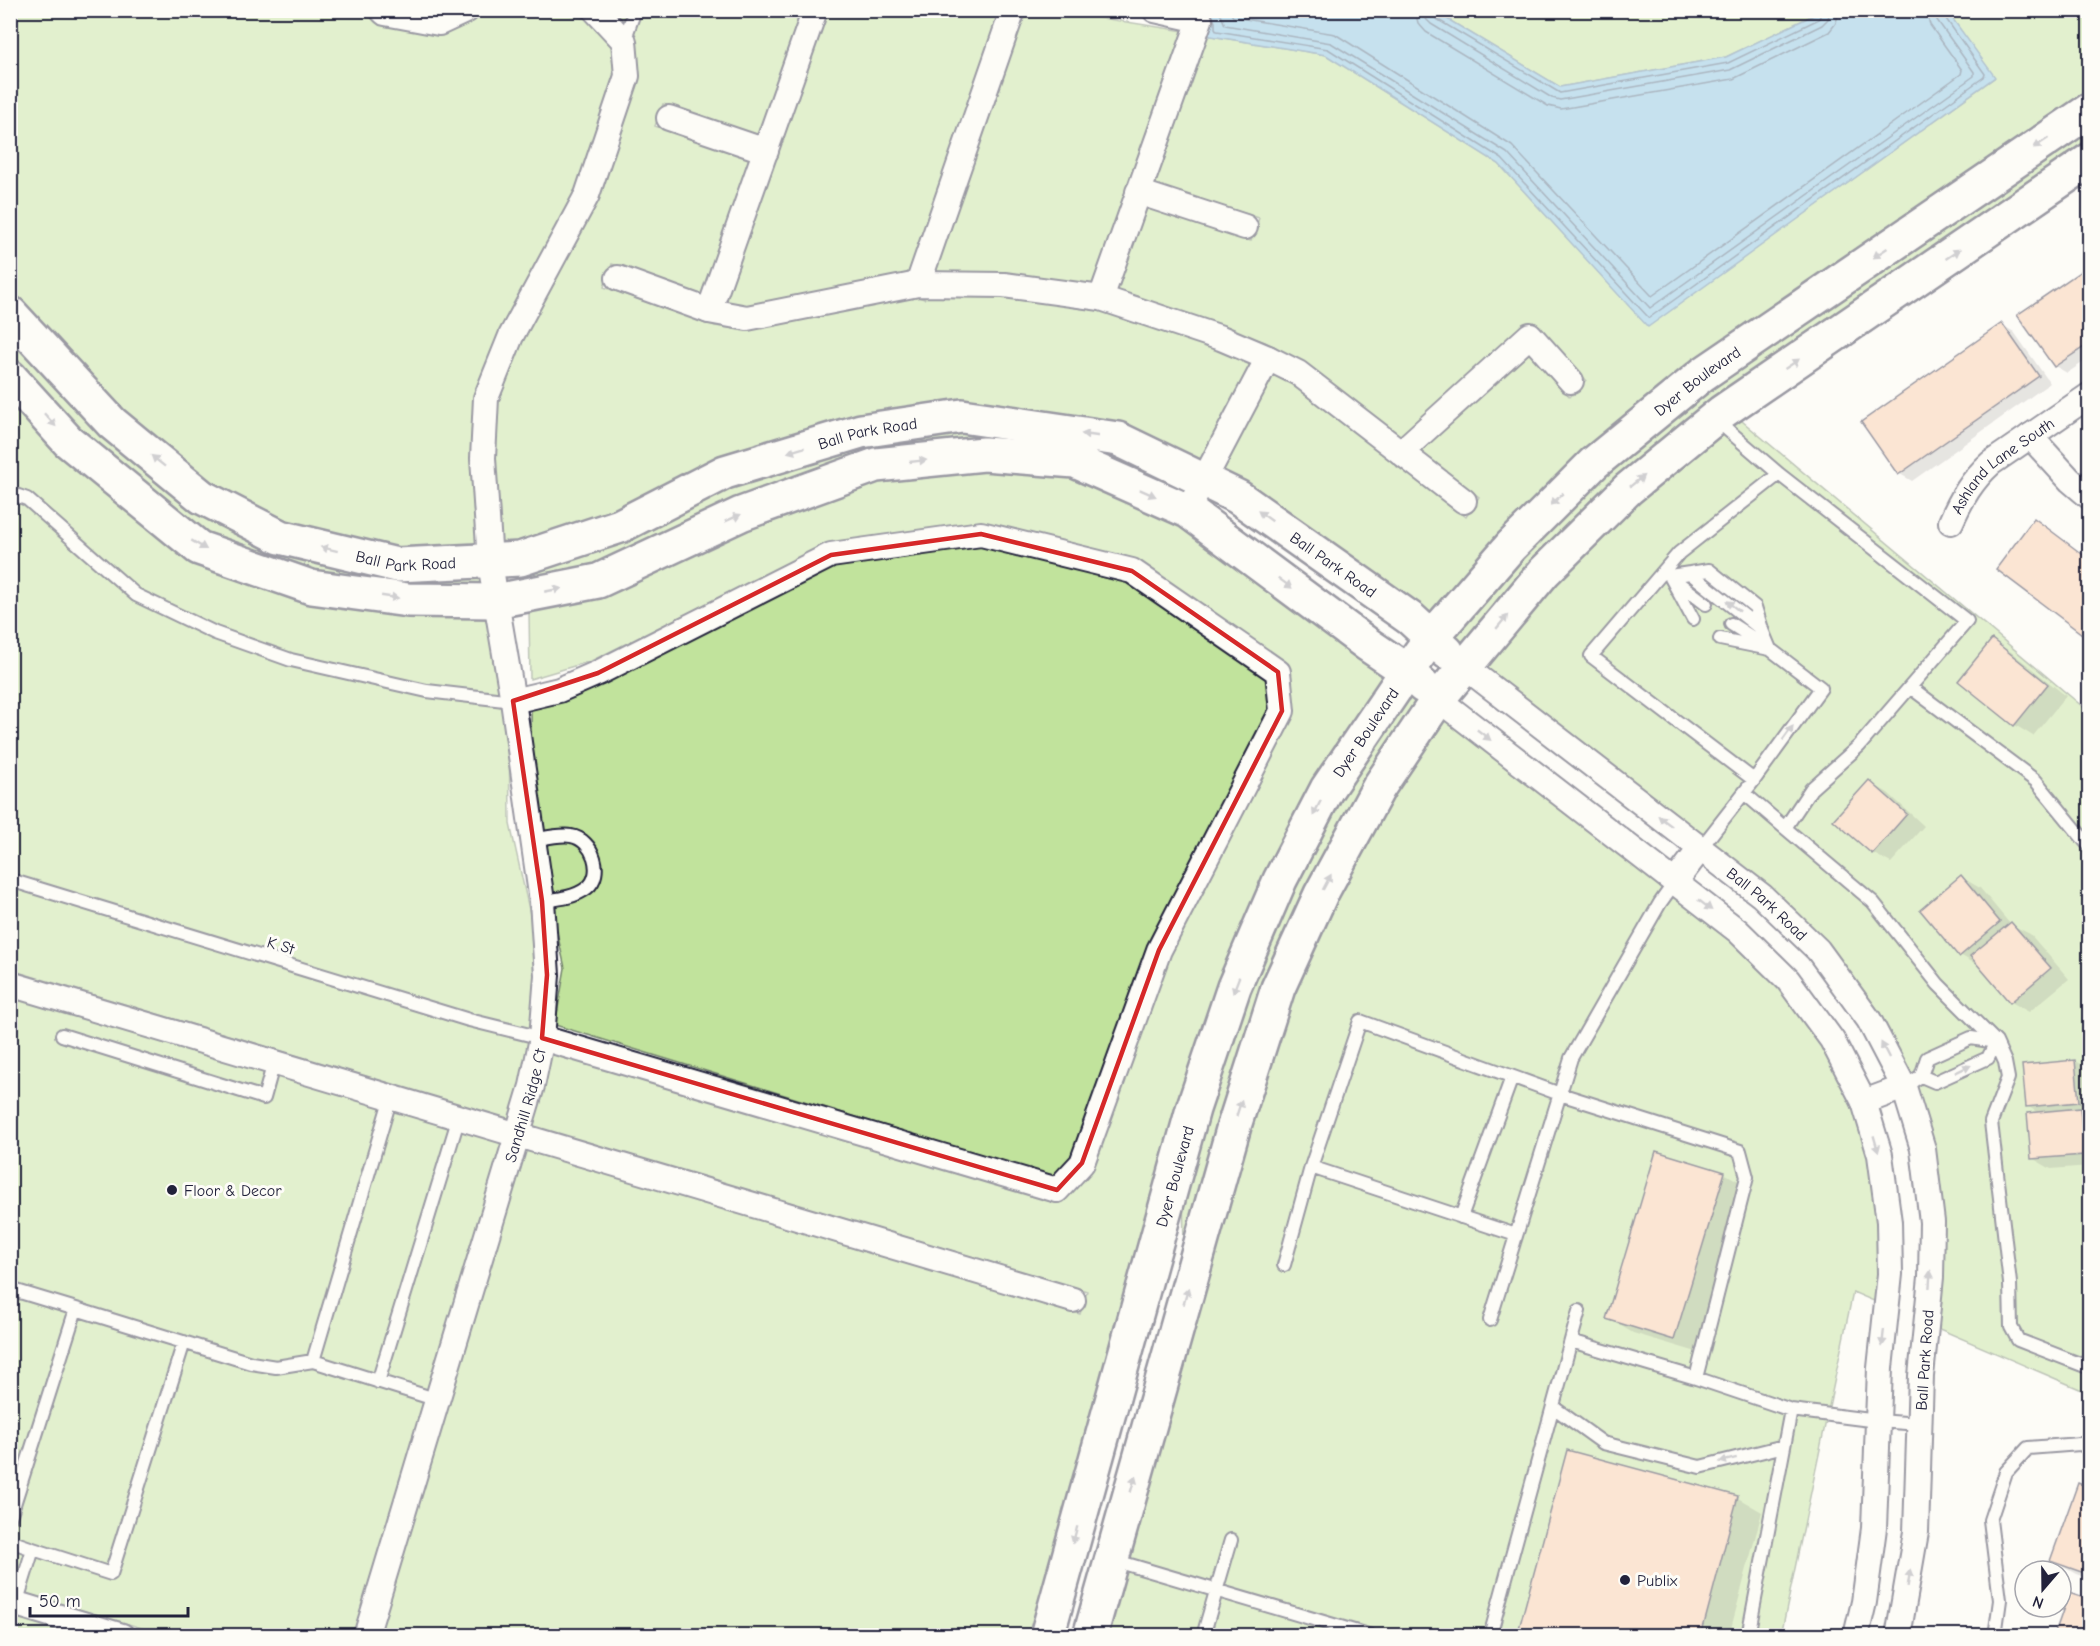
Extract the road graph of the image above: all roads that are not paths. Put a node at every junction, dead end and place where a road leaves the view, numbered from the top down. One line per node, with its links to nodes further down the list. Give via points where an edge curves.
1 (382, 10): 2 (street, via 385,14 440,23)
2 (467, 10)
3 (595, 10): 8 (street)
4 (635, 10): 8 (lane)
5 (815, 10): 11 (street)
6 (1013, 10): 16 (street)
7 (1155, 10): 13 (street, via 1200,20)
8 (624, 41): 34 (street, Sandhill Ridge Ct, via 627,76 587,195 511,336 486,398 483,458)
9 (2090, 110): 37 (main road, Dyer Boulevard, one-way to 37, via 1702,374 1594,463 1511,546)
10 (669, 118): 11 (street)
11 (766, 151): 18 (street)
12 (2090, 160): 24 (main road, one-way to 12)
13 (1138, 192): 14 (street); 17 (street)
14 (1245, 226)
15 (618, 278): 18 (street)
16 (918, 284): 17 (street, via 1004,285); 18 (street, via 747,318)
17 (1101, 298): 20 (street)
18 (709, 310)
19 (10, 313): 34 (main road, Ball Park Road, one-way to 19, via 397,565 280,537 202,497 112,423)
20 (1268, 358): 26 (street, via 1298,373); 28 (street)
21 (10, 377): 36 (main road, Ball Park Road, one-way to 36, via 68,441 199,548 311,587 408,600)
22 (1571, 381): 26 (street, via 1530,335)
23 (2090, 395): 25 (street, Ashland Lane South)
24 (1714, 419): 27 (lane); 39 (main road, one-way to 24, via 1552,564 1628,489)
25 (2030, 436): 30 (street); 33 (street, Ashland Lane South, via 1978,475)
26 (1401, 452): 31 (street)
27 (1779, 474): 35 (lane, via 1679,553); 41 (lane, via 1967,621)
28 (1204, 480): 32 (street); 34 (main road, Ball Park Road, one-way to 34, via 1118,439 962,416 861,431 725,472 620,526 520,559); 37 (main road, Ball Park Road, one-way to 28, via 1411,619 1238,496)
29 (10, 493): 43 (lane, via 27,499 136,595 215,633 291,660 427,691)
30 (2090, 496)
31 (1464, 501)
32 (1188, 511): 36 (main road, Ball Park Road, one-way to 32, via 598,580 741,514 876,465 984,454 1075,461); 40 (main road, Ball Park Road, one-way to 40)
33 (1951, 522)
34 (490, 561): 36 (street, Sandhill Ridge Ct)
35 (1666, 574): 35 (lane, via 1699,612); 38 (lane, one-way to 35, via 1762,630 1690,573); 44 (lane, via 1591,656)
36 (496, 601): 43 (street, Sandhill Ridge Ct)
37 (1431, 638): 39 (main road, Ball Park Road); 40 (main road, Dyer Boulevard)
38 (1770, 649): 38 (lane, via 1725,631); 44 (lane, one-way to 38, via 1821,688)
39 (1465, 667): 42 (main road); 49 (street, Ball Park Road, one-way to 39)
40 (1407, 671): 42 (main road, Ball Park Road); 66 (main road, Dyer Boulevard, one-way to 66, via 1327,789 1280,880 1234,987)
41 (1910, 687): 46 (lane, via 1859,746 1811,789); 48 (lane, via 2036,781)
42 (1438, 699): 51 (street, Ball Park Road, one-way to 51); 92 (main road, one-way to 42, via 1234,1125 1278,988 1321,894 1378,787)
43 (513, 701): 47 (street, Sandhill Ridge Ct); 55 (street, via 560,690 598,674 831,555 981,534 1132,571 1278,672 1282,711 1159,950 1082,1163 1057,1190)
44 (1754, 780): 45 (lane)
45 (1744, 793): 46 (lane); 49 (lane)
46 (1785, 828): 56 (lane, via 1873,902 1938,984)
47 (534, 840): 52 (street, Sandhill Ridge Ct); 52 (lane, via 572,836 586,842 594,855 595,873 589,887 572,897)
48 (2090, 847)
49 (1700, 849): 51 (street); 59 (street, Ball Park Road, one-way to 49, via 1818,950 1762,896)
50 (10, 880): 55 (lane, K St, via 469,1020)
51 (1675, 882): 60 (lane, via 1571,1058); 62 (street, Ball Park Road, one-way to 62, via 1738,931 1788,980 1833,1040)
52 (542, 901): 55 (street, Sandhill Ridge Ct, via 547,975)
53 (10, 984): 57 (street)
54 (62, 1035): 57 (lane, via 264,1098)
55 (543, 1038): 64 (street, Sandhill Ridge Ct)
56 (1996, 1042): 59 (lane, one-way to 56, via 1935,1082 1988,1058); 59 (lane, via 1971,1038 1927,1058); 78 (lane, via 2006,1062 2008,1078 1991,1122 2010,1283 2011,1327 2018,1340)
57 (274, 1062): 61 (street)
58 (1512, 1077): 60 (lane); 65 (lane, via 1360,1021); 67 (lane)
59 (1912, 1082): 62 (street); 85 (street, Ball Park Road, one-way to 59, via 1932,1222)
60 (1560, 1094): 68 (lane); 79 (lane, via 1740,1151 1748,1177)
61 (391, 1097): 63 (street); 77 (lane)
62 (1864, 1102): 84 (street, Ball Park Road, one-way to 84, via 1880,1155 1889,1222 1890,1274)
63 (459, 1117): 64 (street); 80 (lane)
64 (518, 1134): 71 (street); 81 (street, Sandhill Ridge Ct)
65 (1311, 1167): 67 (lane); 69 (lane)
66 (1172, 1185): 92 (main road, via 1174,1245 1102,1502); 93 (main road, Dyer Boulevard, one-way to 93)
67 (1461, 1217): 68 (lane)
68 (1516, 1235): 74 (lane)
69 (1284, 1265)
70 (10, 1289): 72 (lane)
71 (1074, 1300)
72 (76, 1309): 76 (lane); 88 (lane)
73 (1579, 1311): 75 (lane)
74 (1490, 1320)
75 (1571, 1341): 79 (lane); 82 (lane)
76 (184, 1342): 77 (lane, via 276,1367); 91 (lane, via 111,1574)
77 (314, 1361): 80 (lane)
78 (2090, 1368)
79 (1696, 1378): 83 (lane)
80 (378, 1382): 81 (lane)
81 (438, 1400): 97 (street, Sandhill Ridge Ct)
82 (1553, 1407): 86 (lane, one-way to 82, via 1700,1467 1603,1443); 103 (lane)
83 (1791, 1410): 84 (lane); 86 (lane)
84 (1878, 1421): 85 (lane); 105 (street, Ball Park Road, via 1874,1528)
85 (1920, 1424): 106 (street, Ball Park Road, one-way to 85, via 1916,1532)
86 (1784, 1446): 104 (lane)
87 (2090, 1448): 107 (lane, via 2080,1444 2028,1448 2006,1472 1990,1520 2000,1600)
88 (10, 1517)
89 (1231, 1540): 94 (lane)
90 (10, 1541): 91 (lane)
91 (33, 1549): 95 (lane)
92 (1112, 1560): 94 (lane); 100 (main road)
93 (1060, 1588): 98 (main road, Dyer Boulevard); 99 (main road, via 1079,1608)
94 (1216, 1591): 101 (lane); 102 (lane)
95 (13, 1603): 96 (street)
96 (122, 1635)
97 (366, 1635)
98 (1047, 1635)
99 (1074, 1635)
100 (1090, 1635)
101 (1203, 1635)
102 (1371, 1635)
103 (1490, 1635)
104 (1748, 1635)
105 (1856, 1635)
106 (1898, 1635)
107 (1995, 1635)

